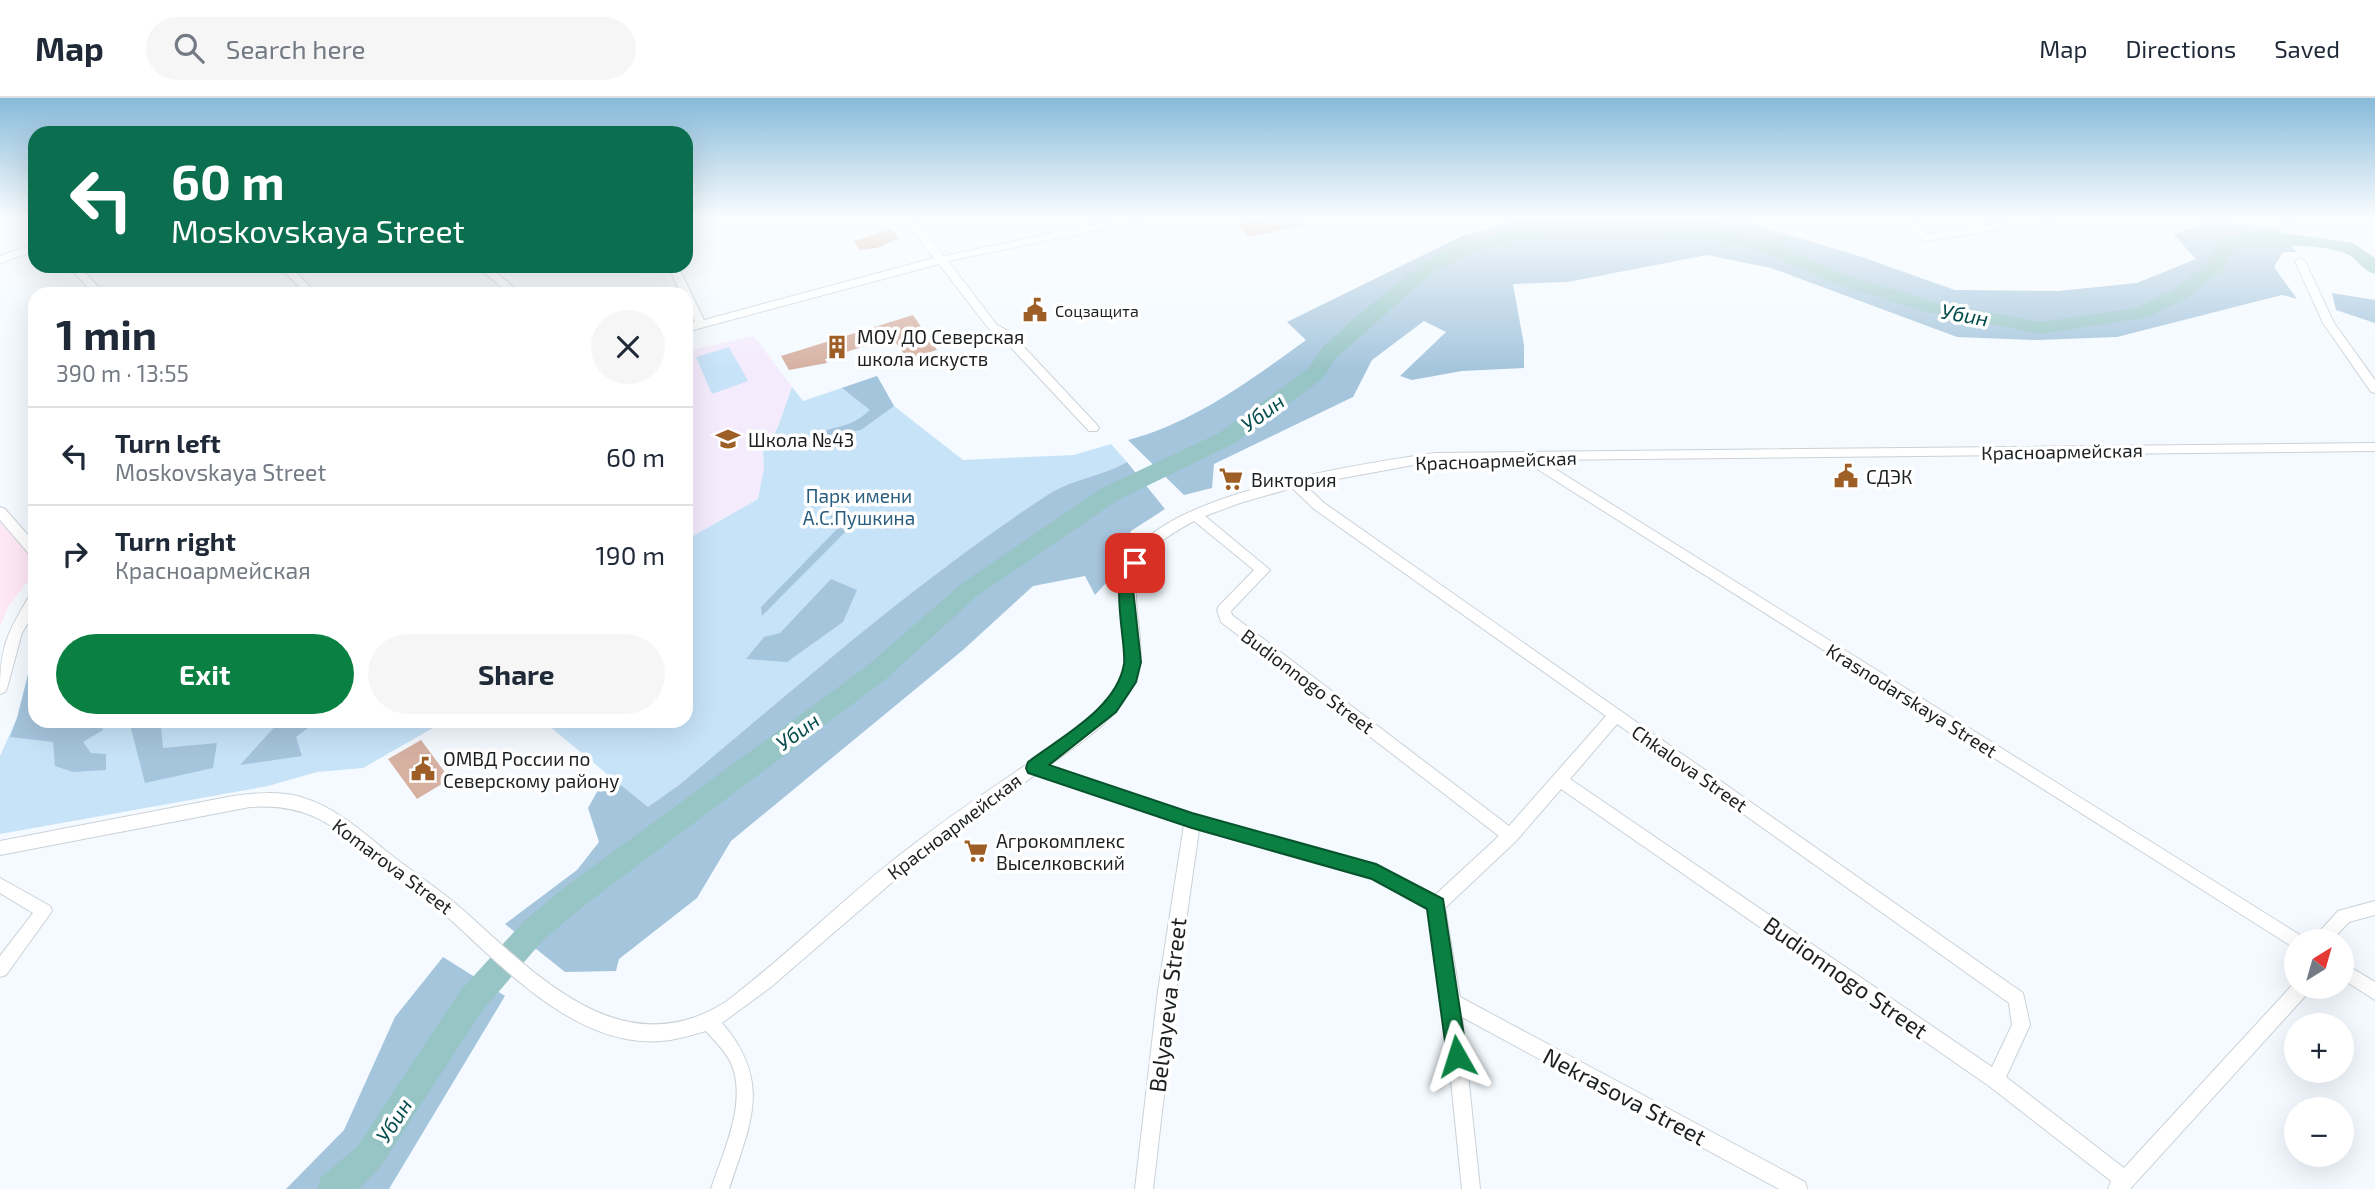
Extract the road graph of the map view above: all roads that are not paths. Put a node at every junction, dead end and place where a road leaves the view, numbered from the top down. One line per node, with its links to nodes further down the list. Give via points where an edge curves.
1 (911, 268): 11 (street)
2 (948, 268): 14 (street, via 993,327 1006,335)
3 (2303, 268): 13 (street, via 2329,323)
4 (80, 273): 7 (street)
5 (291, 273): 8 (street)
6 (490, 273): 9 (street)
7 (94, 287)
8 (305, 287)
9 (508, 287)
10 (693, 307): 11 (street)
11 (701, 324): 12 (street)
12 (693, 326)
13 (2375, 389)
14 (1093, 428)
15 (2375, 447): 16 (street, Красноармейская)
16 (1527, 458): 17 (street, Красноармейская, via 1435,457); 33 (street, Krasnodarskaya Street)
17 (1295, 484): 19 (street, Красноармейская); 23 (street, Chkalova Street)
18 (0, 512): 20 (street)
19 (1196, 516): 24 (street, Красноармейская, via 1142,550 1129,575 1125,589 1133,662 1128,682 1110,707); 27 (street, Budionnogo Street, via 1263,570 1224,610 1226,618)
20 (28, 544)
21 (28, 611): 22 (street, via 15,632)
22 (0, 688)
23 (1616, 715): 25 (street); 40 (street, Chkalova Street, via 2017,999 2021,1025)
24 (1034, 768): 26 (street); 39 (street, Красноармейская, via 919,848)
25 (1561, 781): 27 (street); 40 (street, Budionnogo Street)
26 (1192, 821): 30 (street, via 1376,873); 43 (street, Belyayeva Street)
27 (1510, 836): 30 (street)
28 (0, 848): 39 (street, Komarova Street, via 246,802 295,802 319,810 348,830 457,915 484,944 549,997 602,1024 652,1035)
29 (0, 885): 34 (street, via 44,911)
30 (1436, 905): 38 (street)
31 (2375, 908): 32 (street, via 2344,916)
32 (2331, 929)
33 (2284, 934)
34 (0, 969)
35 (2354, 978): 36 (street)
36 (2375, 992)
37 (2291, 999): 41 (street)
38 (1452, 1002): 44 (street); 45 (street, Nekrasova Street)
39 (710, 1022): 42 (street, via 738,1059 745,1085)
40 (1995, 1080): 41 (street, Budionnogo Street)
41 (2121, 1185)
42 (720, 1189)
43 (1144, 1189)
44 (1471, 1189)
45 (1798, 1189)

